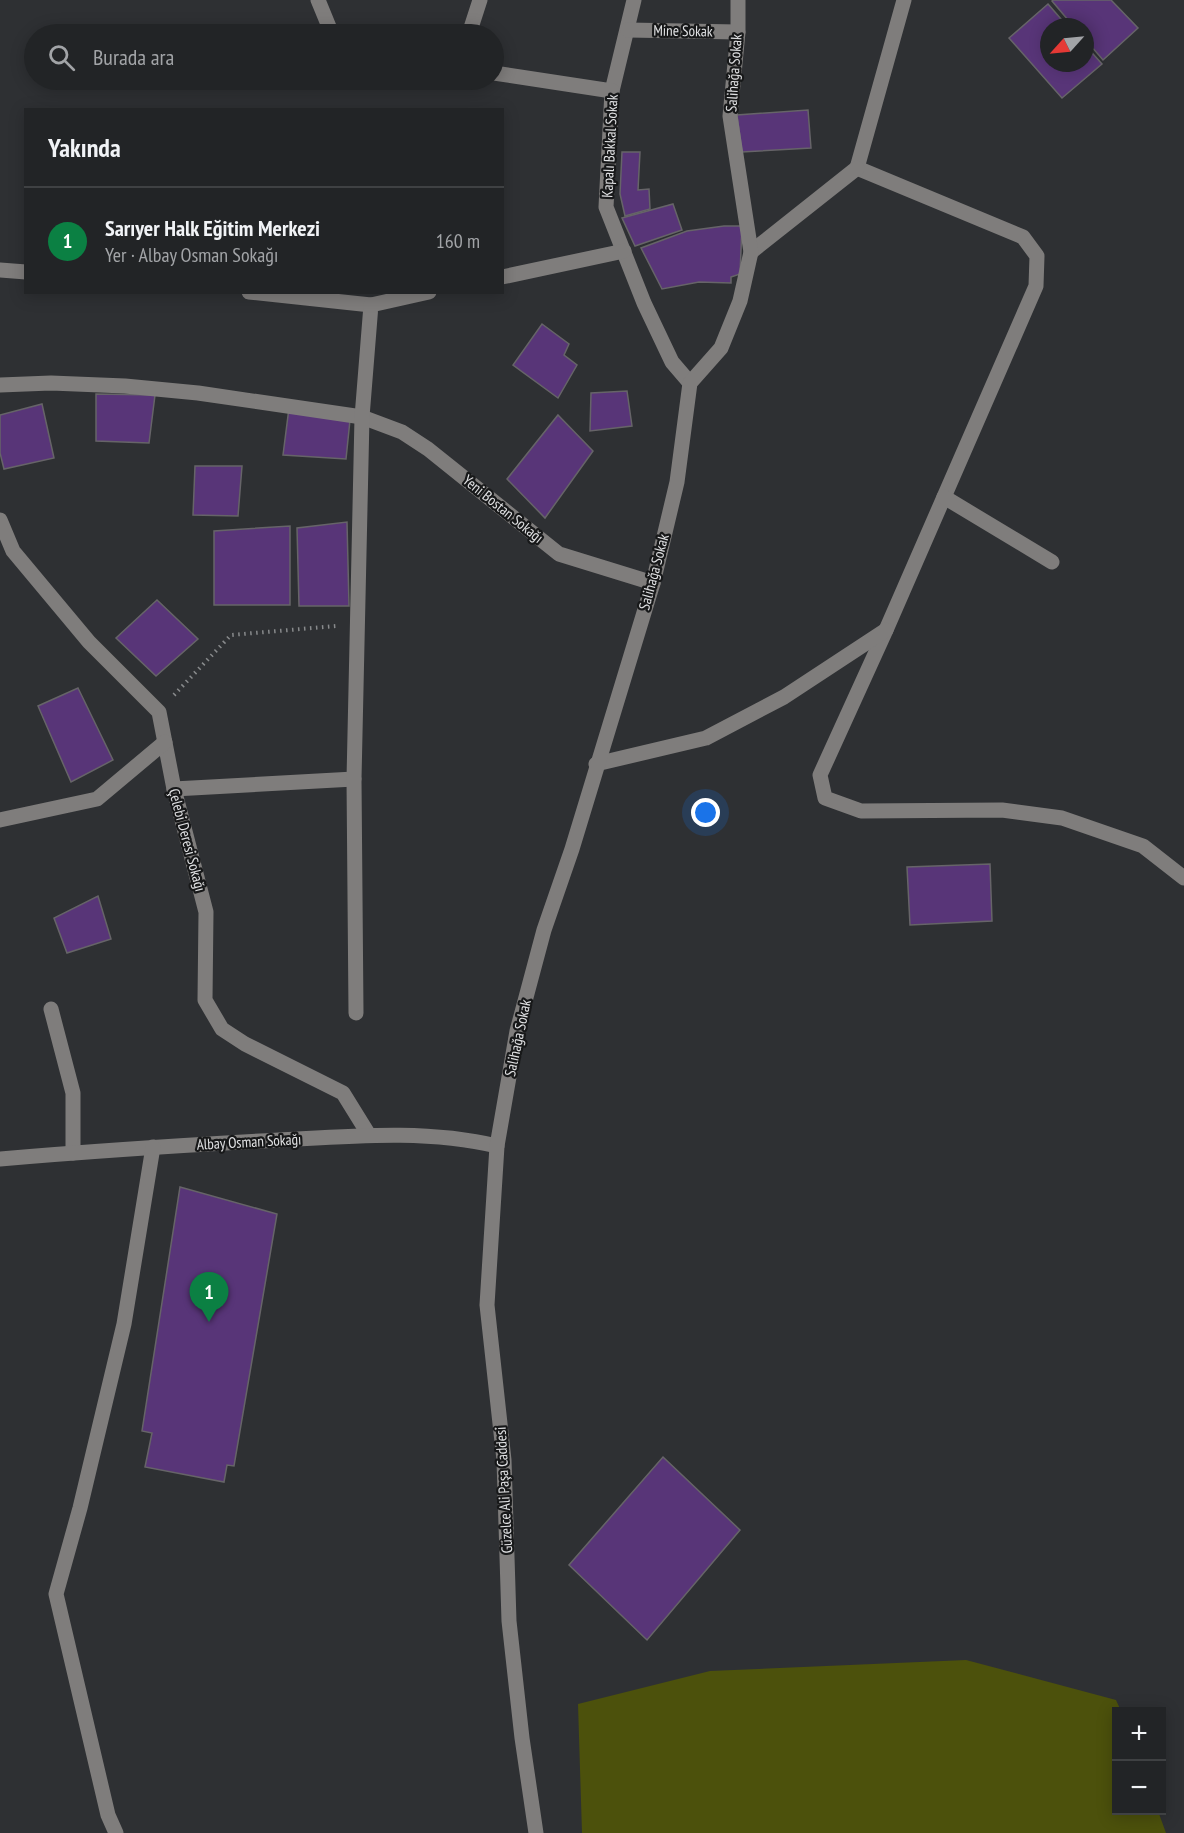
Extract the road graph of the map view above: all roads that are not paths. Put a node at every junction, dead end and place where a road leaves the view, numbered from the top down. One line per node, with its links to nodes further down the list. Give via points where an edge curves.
1 (318, 0): 6 (street)
2 (480, 0): 7 (street)
3 (634, 0): 8 (street, Kapalı Bakkal Sokak)
4 (738, 0): 9 (street, Salihağa Sokak)
5 (904, 0): 12 (street)
6 (328, 24)
7 (472, 24)
8 (628, 30): 9 (street, Mine Sokak); 11 (street, Kapalı Bakkal Sokak)
9 (738, 32): 14 (street, Salihağa Sokak, via 730,116)
10 (504, 75): 11 (street)
11 (612, 91): 13 (street, Kapalı Bakkal Sokak, via 606,207)
12 (857, 168): 14 (street); 24 (street, via 1023,237 1037,256 1036,286)
13 (624, 251): 17 (street); 21 (street, Kapalı Bakkal Sokak, via 672,362)
14 (751, 252): 21 (street, Salihağa Sokak, via 741,301 721,348)
15 (0, 270): 16 (street)
16 (24, 272)
17 (504, 277)
18 (268, 294): 20 (street)
19 (420, 294): 20 (street)
20 (371, 305): 23 (street)
21 (690, 383): 28 (street, Salihağa Sokak, via 677,482)
22 (0, 385): 23 (street, Yeni Bostan Sokağı, via 124,386)
23 (362, 417): 28 (street, Yeni Bostan Sokağı, via 402,432 428,449 559,554); 32 (street)
24 (944, 497): 27 (street); 29 (street)
25 (0, 520): 26 (street)
26 (7, 554): 30 (street, Çelebi Deresi Sokağı, via 159,712)
27 (1052, 562)
28 (652, 583): 31 (street, Salihağa Sokak)
29 (886, 630): 31 (street, via 784,697 706,738); 35 (street, via 820,775 825,798 861,811 1002,810 1062,818 1143,846)
30 (165, 742): 33 (street, Çelebi Deresi Sokağı); 34 (street, via 97,799)
31 (596, 764): 39 (street, Salihağa Sokak, via 517,1031)
32 (354, 779): 33 (street); 37 (street)
33 (174, 789): 38 (street, Çelebi Deresi Sokağı, via 206,912 205,1000 222,1029 343,1093)
34 (0, 820)
35 (1184, 878)
36 (51, 1009): 41 (street, via 73,1093)
37 (356, 1012)
38 (369, 1135): 39 (street, Albay Osman Sokağı, via 469,1139); 40 (street, Albay Osman Sokağı)
39 (497, 1146): 44 (street, Güzelce Ali Paşa Caddesi, via 486,1305 504,1460 509,1621)
40 (153, 1147): 41 (street, Albay Osman Sokağı); 43 (street, via 124,1324 56,1594 108,1815)
41 (73, 1153): 42 (street, Albay Osman Sokağı)
42 (0, 1159)
43 (116, 1833)
44 (536, 1833)

